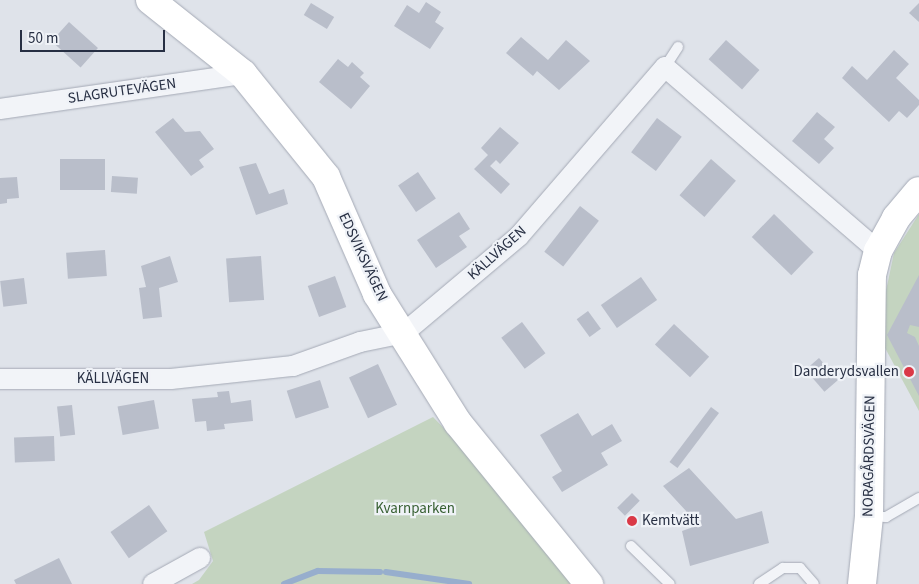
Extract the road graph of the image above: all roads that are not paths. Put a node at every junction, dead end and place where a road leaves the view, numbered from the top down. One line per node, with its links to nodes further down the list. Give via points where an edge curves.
1 (150, 0): 4 (street, EDSVIKSVÄGEN)
2 (678, 47): 3 (lane)
3 (665, 67): 7 (street); 8 (street, KÄLLVÄGEN, via 520,236)
4 (243, 74): 5 (street, SLAGRUTEVÄGEN); 8 (street, EDSVIKSVÄGEN, via 326,177 378,294)
5 (0, 109)
6 (919, 191): 7 (street, NORAGÅRDSVÄGEN, via 896,218)
7 (878, 251): 11 (street, NORAGÅRDSVÄGEN, via 872,274)
8 (404, 333): 9 (street, KÄLLVÄGEN, via 360,342 293,366 171,379); 15 (street, EDSVIKSVÄGEN, via 458,423)
9 (0, 379)
10 (919, 498): 11 (lane, via 886,517)
11 (869, 516): 19 (street, NORAGÅRDSVÄGEN)
12 (631, 546): 16 (lane)
13 (200, 558): 14 (street)
14 (153, 584)
15 (590, 584)
16 (670, 584)
17 (759, 584): 18 (lane, via 783,568 800,568)
18 (814, 584)
19 (862, 584)

